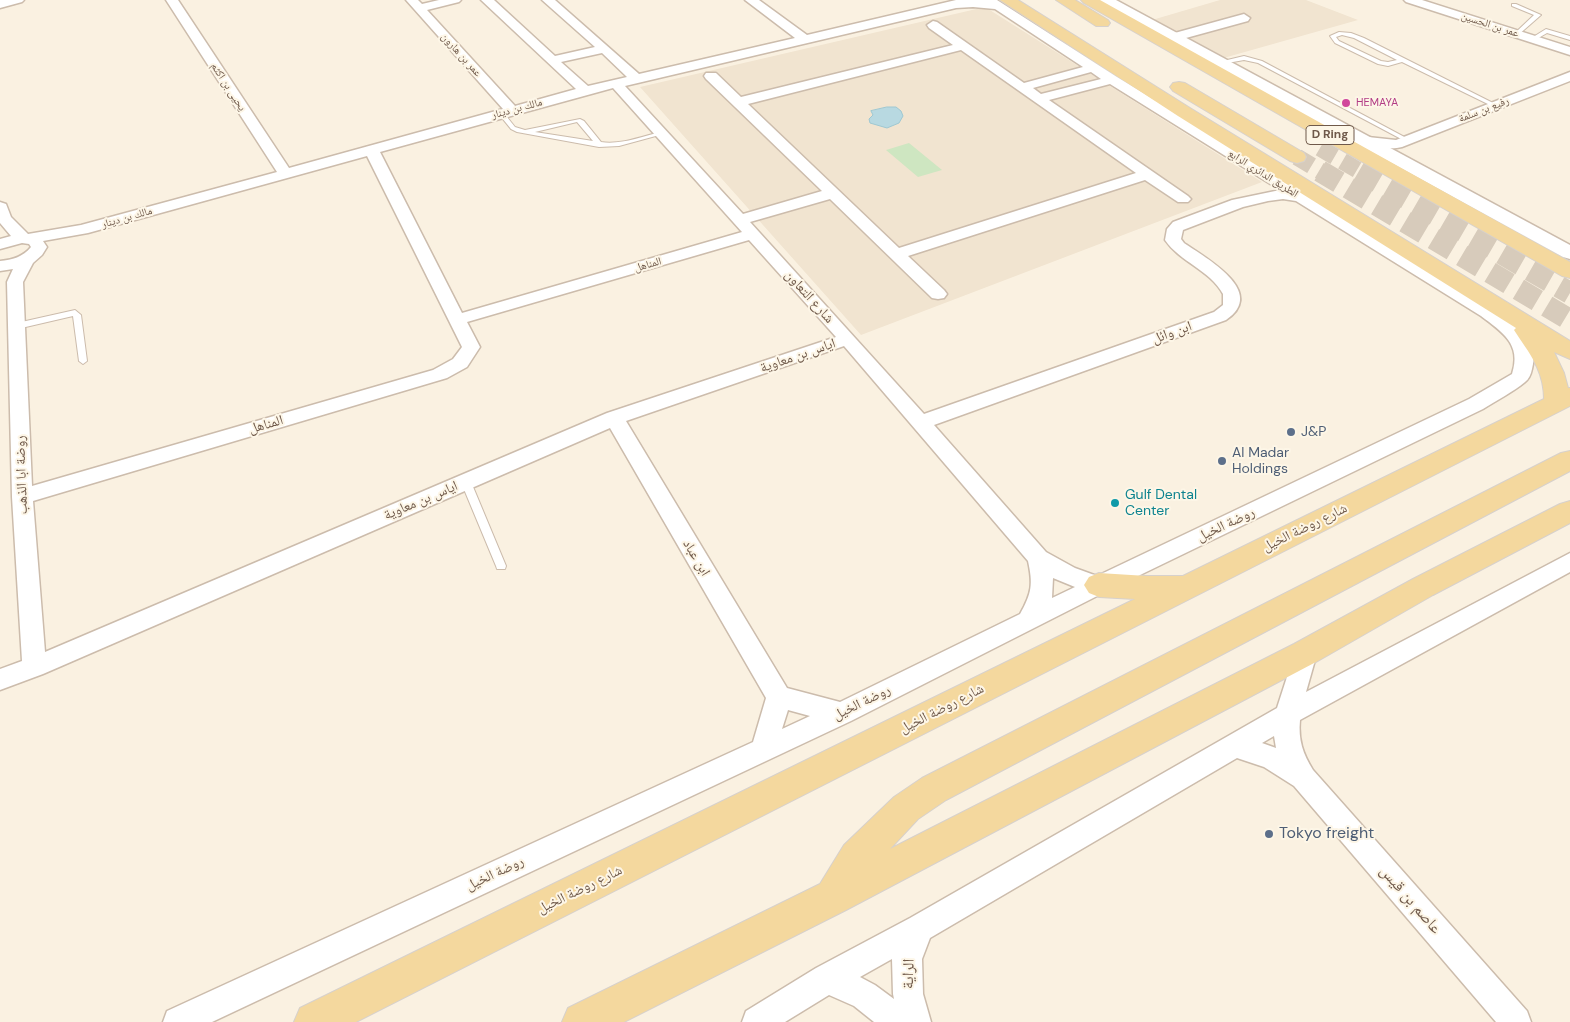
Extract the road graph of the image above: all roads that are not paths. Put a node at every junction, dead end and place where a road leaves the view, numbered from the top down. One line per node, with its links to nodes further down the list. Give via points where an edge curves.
1 (18, 0): 15 (street)
2 (172, 0): 57 (street, يحيى بن اكثم)
3 (455, 0): 12 (street)
4 (487, 0): 30 (street)
5 (548, 0): 27 (street)
6 (750, 0): 24 (street)
7 (1032, 0): 32 (main road)
8 (1064, 0): 54 (main road, D Ring)
9 (1089, 0): 19 (main road, D Ring)
10 (1105, 0): 22 (street)
11 (1410, 0): 21 (street, عمر بن الحسين)
12 (415, 2): 47 (street, عمر بن هارون)
13 (960, 2): 14 (street, مالك بن دينار); 24 (street, مالك بن دينار)
14 (998, 2): 20 (street, الطريق الدائري الرابع); 25 (main road)
15 (0, 4)
16 (1514, 5): 21 (lane, via 1538,16)
17 (1244, 18): 22 (street)
18 (933, 25): 28 (street)
19 (1141, 30): 22 (street); 60 (main road, D Ring)
20 (1039, 33): 25 (main road); 34 (street, الطريق الدائري الرابع)
21 (1517, 34): 26 (street, عمر بن الحسين)
22 (1175, 37): 33 (street)
23 (1570, 38): 26 (lane, via 1546,31)
24 (804, 39): 37 (street, مالك بن دينار)
25 (1070, 39): 46 (main road)
26 (1533, 39): 29 (street, عمر بن الحسين)
27 (602, 47): 30 (street); 37 (street)
28 (958, 48): 41 (street); 44 (street); 48 (street, via 1070,132)
29 (1570, 51)
30 (552, 58): 42 (street)
31 (1402, 60): 31 (lane, via 1353,36 1333,36 1337,42 1380,63); 45 (lane)
32 (1134, 61)
33 (1222, 62): 53 (street, via 1368,141); 53 (lane, via 1244,58 1260,62)
34 (1093, 68): 38 (street, الطريق الدائري الرابع); 41 (street)
35 (712, 76): 44 (street)
36 (1570, 76): 45 (street, رفيع بن سلمة)
37 (636, 79): 40 (street, مالك بن دينار)
38 (1112, 80): 43 (street); 46 (street, الطريق الدائري الرابع)
39 (1168, 81): 56 (main road, D Ring)
40 (616, 84): 42 (street, مالك بن دينار); 50 (street, شارع التعاون)
41 (1023, 87): 43 (street)
42 (585, 91): 47 (street, مالك بن دينار)
43 (1040, 98): 48 (street)
44 (739, 102): 61 (street)
45 (1498, 105): 53 (street, رفيع بن سلمة)
46 (1168, 108): 51 (main road); 59 (street, الطريق الدائري الرابع)
47 (506, 112): 49 (lane, via 513,128); 55 (street, مالك بن دينار)
48 (1082, 129): 58 (street)
49 (524, 132): 52 (lane); 52 (lane, via 578,120)
50 (660, 134): 52 (lane, via 614,145); 66 (street, شارع التعاون)
51 (1231, 141): 76 (main road); 79 (main road, via 1299,171)
52 (600, 145)
53 (1400, 147): 60 (street); 70 (street)
54 (1320, 148)
55 (371, 149): 57 (street, مالك بن دينار); 77 (street, المناهل)
56 (1296, 157)
57 (285, 173): 69 (street, مالك بن دينار)
58 (1148, 174): 64 (street); 71 (street)
59 (1267, 176): 62 (street, via 1272,188); 63 (street, الطريق الدائري الرابع)
60 (1402, 176): 73 (main road, D Ring)
61 (833, 193): 66 (street); 71 (street)
62 (1264, 196): 63 (street, ابن وائل, via 1283,194); 86 (street, ابن وائل, via 1179,225 1173,234 1178,246 1231,290 1233,300 1230,309 1220,316)
63 (1301, 197): 82 (street, الطريق الدائري الرابع, via 1486,312 1519,342)
64 (1183, 199)
65 (2, 213): 68 (street); 69 (street)
66 (740, 220): 67 (street, شارع التعاون)
67 (752, 234): 77 (street, المناهل); 80 (street, شارع التعاون)
68 (1, 243): 69 (street)
69 (28, 247): 72 (street); 74 (street, روضة ابا الذهب)
70 (1570, 253)
71 (897, 254): 75 (street)
72 (1, 266): 74 (street)
73 (1570, 271)
74 (15, 282): 78 (street, روضة ابا الذهب)
75 (938, 294)
76 (1506, 312): 81 (main road); 84 (main road, via 1536,341 1554,372)
77 (456, 320): 89 (street, المناهل, via 471,346 460,363 440,374)
78 (17, 326): 83 (lane, via 75,313); 89 (street, روضة ابا الذهب)
79 (1570, 332)
80 (848, 339): 85 (street, اياس بن معاوية); 86 (street, شارع التعاون)
81 (1570, 351)
82 (1525, 358): 94 (street, روضة الخيل, via 1520,377 1476,404)
83 (83, 361)
84 (1563, 399): 95 (main road, شارع روضة الخيل)
85 (614, 418): 88 (street, اياس بن معاوية); 100 (street, ابن عباد)
86 (922, 422): 91 (street, شارع التعاون)
87 (1570, 460): 106 (main road, via 934,789 906,808 868,845)
88 (466, 482): 93 (lane); 98 (street, اياس بن معاوية)
89 (22, 497): 98 (street, روضة ابا الذهب)
90 (1570, 511): 97 (main road)
91 (1038, 558): 94 (street, شارع التعاون, via 1061,573); 96 (street, شارع التعاون, via 1044,585 1041,599)
92 (1570, 563): 102 (street)
93 (501, 566)
94 (1100, 585): 95 (main road, via 1147,588); 96 (street, روضة الخيل)
95 (1190, 585): 110 (main road, شارع روضة الخيل)
96 (1028, 620): 101 (street, روضة الخيل)
97 (1305, 653): 102 (street, عاصم بن قيس); 106 (main road)
98 (34, 668): 99 (street, اياس بن معاوية)
99 (0, 680)
100 (779, 697): 101 (street); 104 (street)
101 (842, 713): 104 (street, روضة الخيل)
102 (1289, 714): 103 (street); 105 (street, عاصم بن قيس, via 1286,729 1288,745)
103 (1236, 746): 105 (street, عاصم بن قيس, via 1272,758); 107 (street)
104 (763, 750): 109 (street, روضة الخيل)
105 (1304, 778): 115 (street, عاصم بن قيس)
106 (833, 897): 111 (main road)
107 (920, 928): 108 (street); 114 (street, الراية, via 907,959 908,994)
108 (827, 979): 112 (street); 113 (street, via 852,987 877,1003)
109 (178, 1022)
110 (314, 1022)
111 (582, 1022)
112 (757, 1022)
113 (896, 1022)
114 (916, 1022)
115 (1516, 1022)

